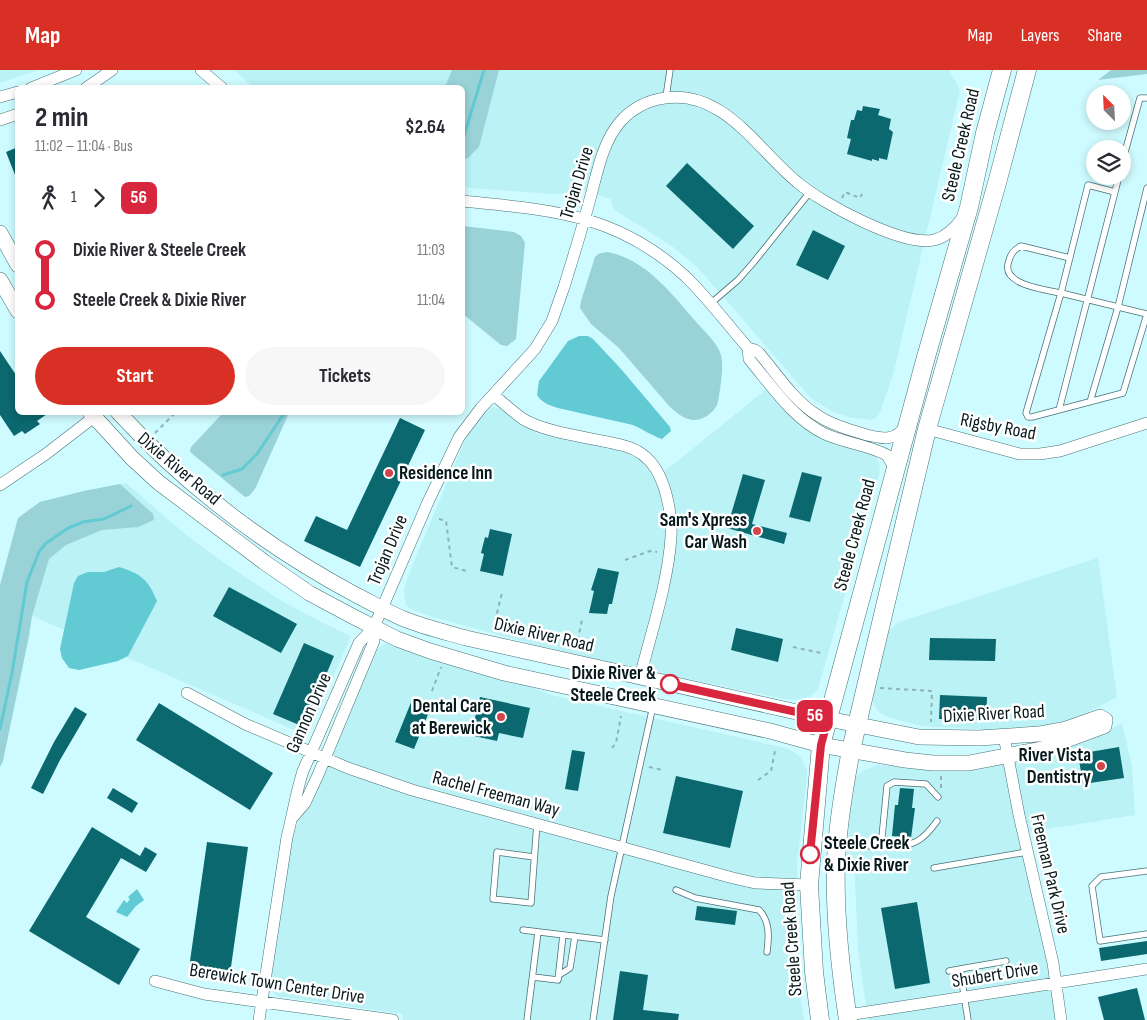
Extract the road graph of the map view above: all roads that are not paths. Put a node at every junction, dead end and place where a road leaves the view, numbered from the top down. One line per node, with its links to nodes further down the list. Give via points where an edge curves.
1 (76, 70): 7 (street)
2 (112, 70): 8 (street)
3 (201, 70): 9 (street)
4 (670, 70): 12 (lane)
5 (1002, 70): 22 (main road, Steele Creek Road)
6 (1027, 70): 43 (main road)
7 (39, 85)
8 (90, 85)
9 (218, 85)
10 (15, 93): 11 (street)
11 (0, 97)
12 (666, 97): 19 (street, Trojan Drive, via 695,99 716,108); 23 (street, Trojan Drive, via 637,108 614,130)
13 (1147, 98): 16 (lane, via 1140,98)
14 (15, 115): 15 (street)
15 (0, 120)
16 (1128, 140)
17 (1117, 185): 20 (lane)
18 (1147, 188): 32 (lane)
19 (810, 192): 22 (street, Trojan Drive, via 860,220 926,241 950,232); 30 (lane, via 754,263)
20 (1115, 192): 25 (lane, via 1088,185); 29 (lane)
21 (465, 201): 23 (street, via 542,209)
22 (969, 207): 35 (main road, Steele Creek Road)
23 (585, 218): 30 (street, via 647,247 686,278); 36 (street, Trojan Drive, via 547,332 536,349)
24 (0, 232): 26 (street)
25 (1070, 258): 28 (lane); 28 (lane, via 1021,246 1012,252 1007,266 1007,273 1013,279)
26 (15, 260)
27 (0, 280): 31 (street)
28 (1061, 293): 29 (lane); 38 (lane, via 1026,412 1028,417 1032,417)
29 (1088, 300): 32 (lane); 38 (lane)
30 (710, 304): 34 (street)
31 (15, 306)
32 (1118, 307): 33 (lane); 37 (lane)
33 (1147, 314): 37 (lane, via 1123,393)
34 (748, 348): 41 (street, via 759,353 808,409 847,430 885,439 895,436); 44 (street, via 749,358 798,415 823,433 887,454)
35 (926, 357): 41 (main road, Steele Creek Road); 43 (main road, via 933,368 920,424)
36 (494, 395): 46 (street, Trojan Drive, via 459,437); 47 (street, via 524,419 546,428 632,448 657,469 668,503 672,535)
37 (1090, 402): 38 (lane)
38 (1059, 410)
39 (92, 415): 45 (street, via 46,454); 46 (street, Dixie River Road, via 158,482 264,562 309,593)
40 (121, 415): 46 (street, Dixie River Road, via 179,473 251,529)
41 (908, 421): 44 (main road, Steele Creek Road)
42 (1147, 422): 43 (street, Rigsby Road, via 1040,454 1020,454)
43 (928, 429): 51 (main road)
44 (894, 474): 50 (main road, Steele Creek Road)
45 (0, 485)
46 (378, 618): 47 (street, Dixie River Road, via 404,619 466,638); 49 (street, Dixie River Road, via 397,639 430,651 504,673); 55 (street, Gannon Drive, via 359,643); 57 (street, Gannon Drive, via 374,641)
47 (640, 678): 50 (street, Dixie River Road)
48 (187, 693): 55 (street, Rachel Freeman Way, via 245,724)
49 (654, 706): 53 (street, Dixie River Road); 62 (lane)
50 (828, 719): 51 (street, Dixie River Road); 53 (main road, Steele Creek Road)
51 (857, 725): 52 (street, Dixie River Road, via 919,737); 54 (main road)
52 (1004, 736): 56 (street, Freeman Park Drive); 56 (street, Dixie River Road, via 1066,729 1100,717 1105,720 1104,726 1097,729 1042,749)
53 (821, 745): 54 (street, Dixie River Road); 67 (main road, Steele Creek Road)
54 (851, 750): 56 (street, Dixie River Road, via 933,763 969,763); 86 (main road, via 836,860 839,947)
55 (312, 752): 57 (street, Rachel Freeman Way); 59 (street, Gannon Drive, via 296,790)
56 (1008, 756): 63 (street, Freeman Park Drive)
57 (325, 758): 59 (street, Gannon Drive, via 305,802); 61 (street, Rachel Freeman Way, via 412,790)
58 (940, 797): 60 (lane, via 926,784 890,783 882,835 887,845 919,841)
59 (292, 818): 85 (street, Gannon Drive)
60 (937, 821)
61 (537, 824): 62 (street, Rachel Freeman Way); 64 (lane)
62 (623, 846): 67 (street, Rachel Freeman Way, via 747,881); 74 (lane)
63 (1027, 852): 65 (lane); 83 (street, Freeman Park Drive)
64 (534, 857): 64 (lane, via 530,903 493,899 497,852)
65 (934, 868)
66 (1147, 871): 71 (lane, via 1101,877 1092,886 1100,941)
67 (808, 885): 91 (main road, Steele Creek Road)
68 (676, 890): 75 (lane, via 695,898 759,910 767,924)
69 (523, 930): 70 (lane)
70 (538, 932): 72 (lane); 81 (lane)
71 (1147, 934)
72 (563, 935): 73 (lane); 80 (lane)
73 (575, 936): 74 (lane); 80 (lane, via 570,968)
74 (605, 940): 90 (lane)
75 (767, 952)
76 (1006, 961): 77 (lane)
77 (960, 969): 79 (lane); 84 (lane)
78 (1147, 969): 83 (street, Shubert Drive)
79 (949, 971)
80 (559, 975): 81 (lane, via 558,980)
81 (532, 977): 89 (lane)
82 (155, 981): 85 (street, Berewick Town Center Drive, via 204,994)
83 (1055, 983): 84 (street, Shubert Drive); 93 (street, Freeman Park Drive)
84 (965, 997): 86 (street, Shubert Drive); 92 (lane)
85 (262, 1001): 87 (street, Gannon Drive); 88 (street, Berewick Town Center Drive)
86 (848, 1018)
87 (259, 1020)
88 (393, 1020)
89 (527, 1020)
90 (593, 1020)
91 (820, 1020)
92 (968, 1020)
93 (1061, 1020)

